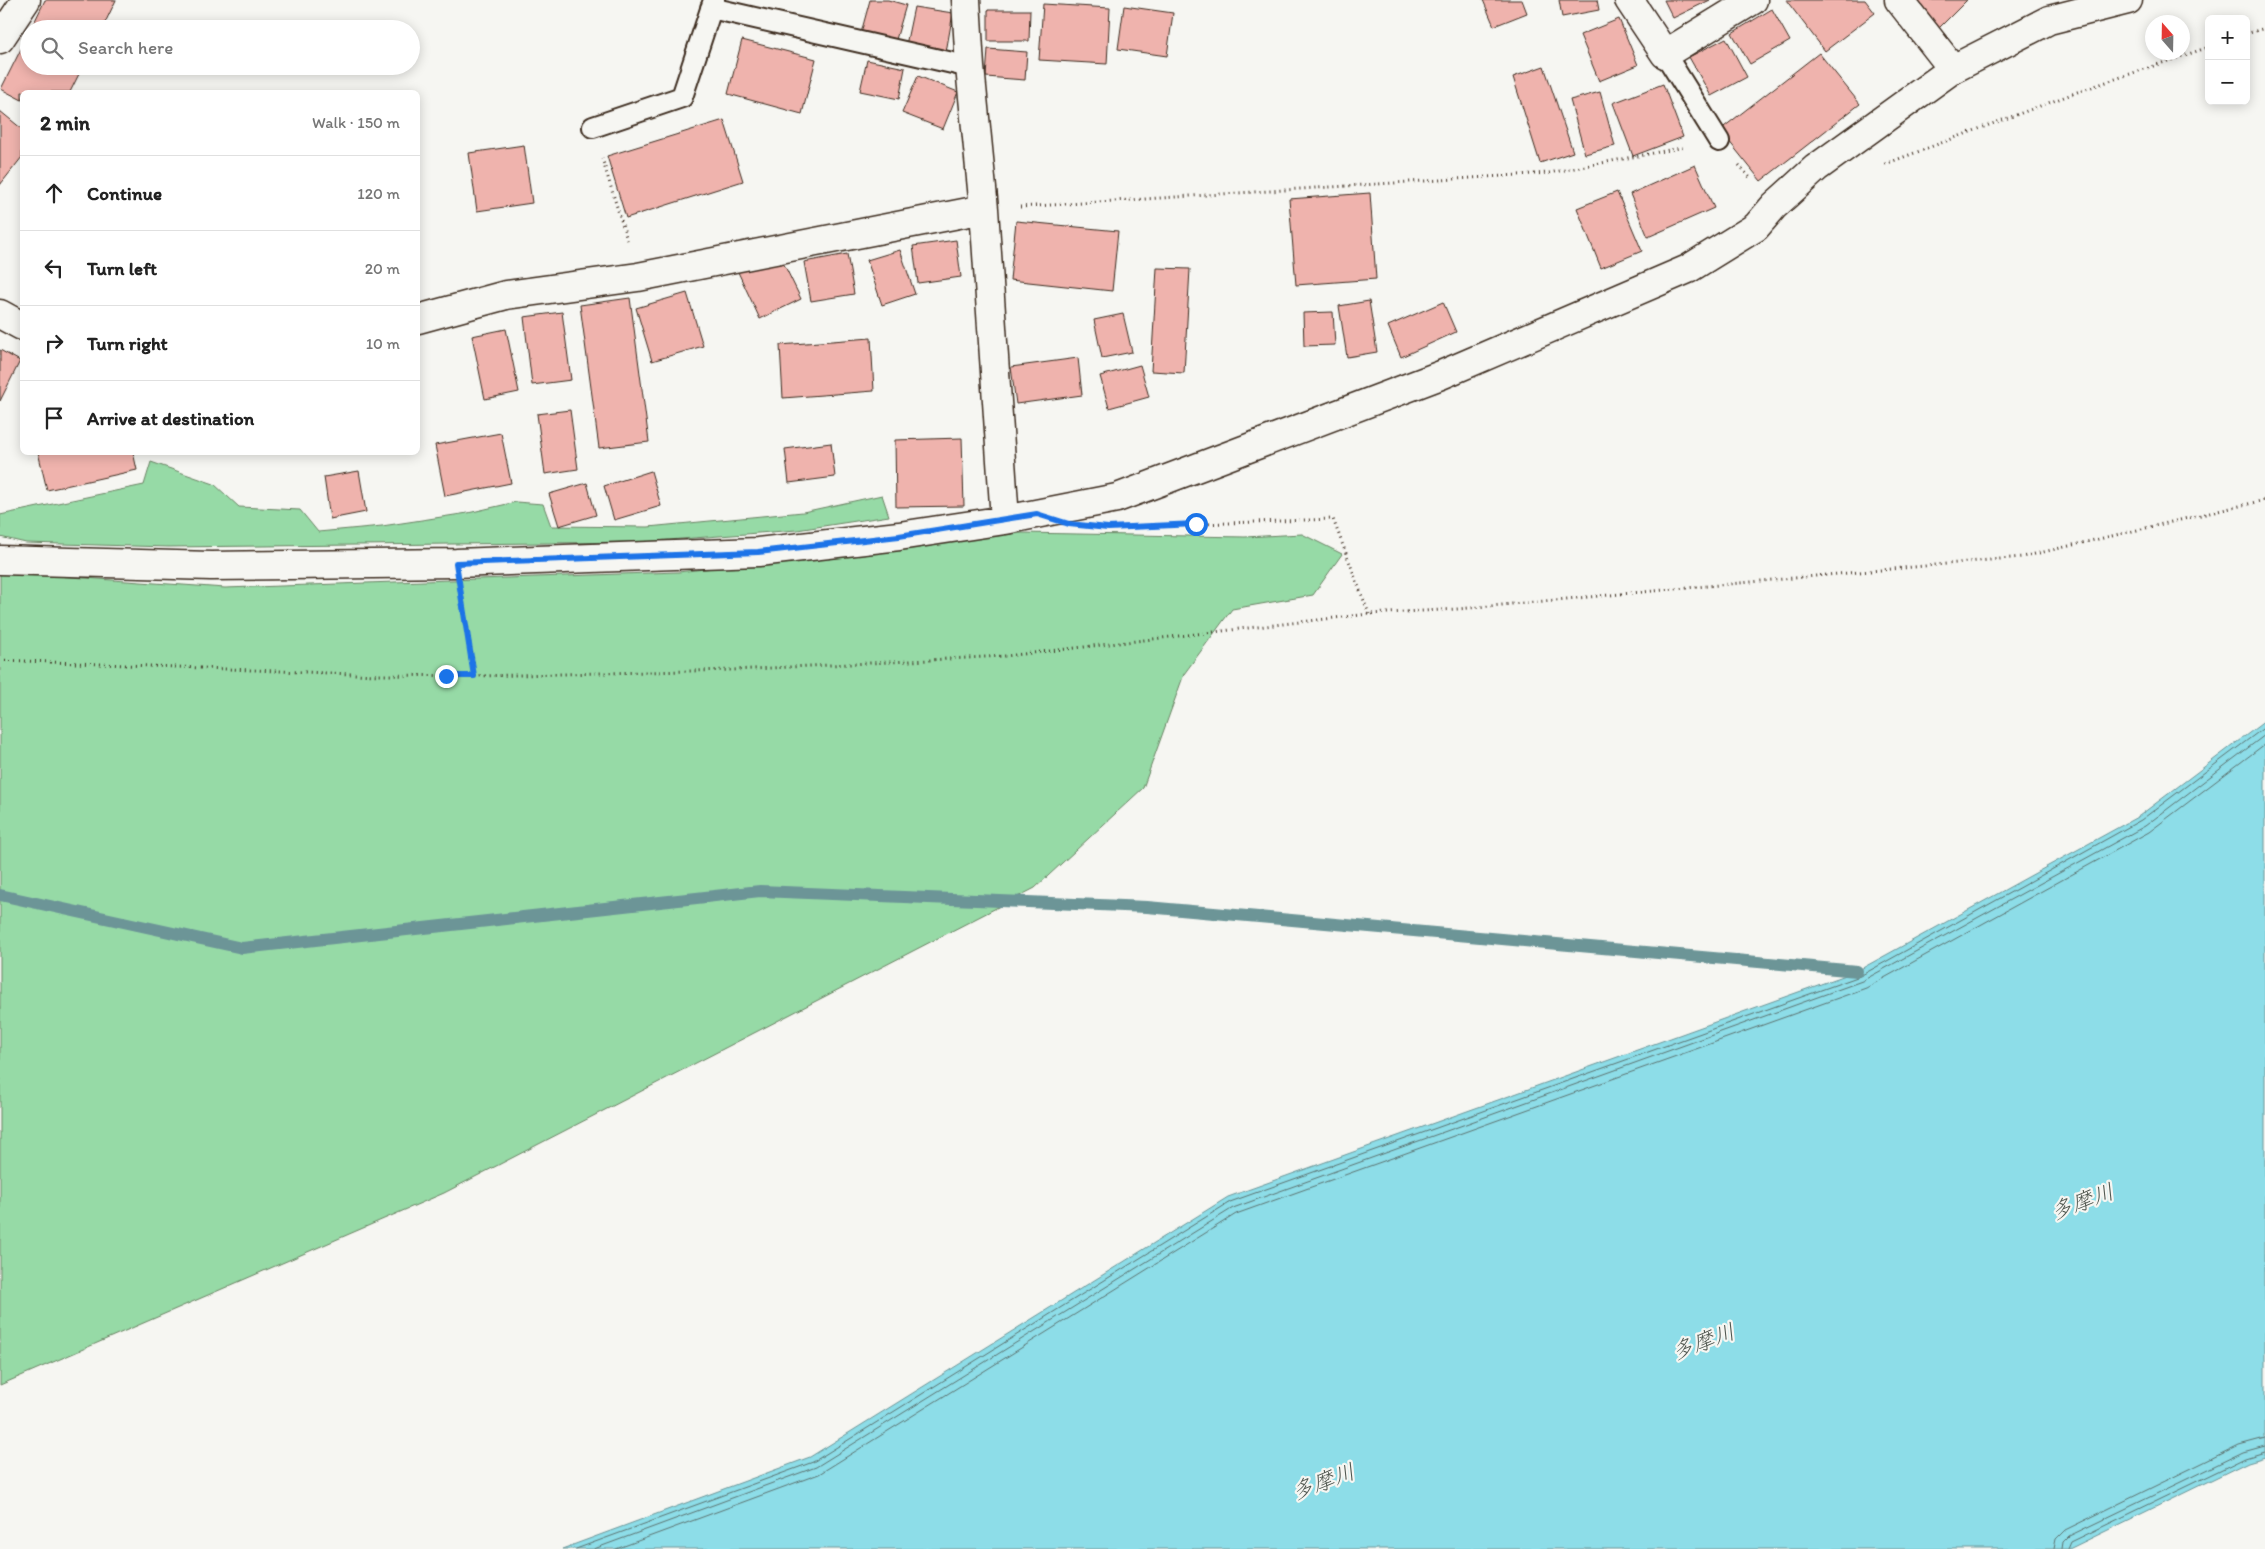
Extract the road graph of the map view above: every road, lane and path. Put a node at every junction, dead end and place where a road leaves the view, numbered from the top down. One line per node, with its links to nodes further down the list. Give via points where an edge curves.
1 (26, 0): 11 (street)
2 (966, 0): 14 (street)
3 (1629, 0): 13 (street)
4 (1753, 0): 13 (street)
5 (1899, 0): 15 (street)
6 (2128, 0): 8 (street)
7 (713, 4): 14 (lane); 16 (lane, via 682,97)
8 (2055, 10): 15 (street)
9 (2265, 28): 10 (path)
10 (2250, 33)
11 (0, 39)
12 (2205, 48): 18 (path, via 2080,91)
13 (1665, 54): 17 (lane)
14 (970, 67): 20 (street)
15 (1953, 69): 19 (street, via 1816,168)
16 (593, 127): 21 (path)
17 (1719, 141): 19 (path); 20 (path, via 1548,173)
18 (1876, 168)
19 (1774, 206): 26 (street, via 1756,227 1688,269 1441,375 1117,498)
20 (984, 209): 21 (street); 26 (street)
21 (638, 277): 23 (street, via 506,295)
22 (0, 314): 24 (street)
23 (420, 318)
24 (20, 325)
25 (2265, 500): 30 (path, via 2022,557 1458,609)
26 (1005, 520): 29 (street, via 758,552)
27 (1147, 526): 30 (path, via 1333,519)
28 (0, 560): 29 (street, via 211,566)
29 (456, 563): 32 (path)
30 (1369, 614): 32 (path, via 1006,656 732,670)
31 (0, 660): 32 (path, via 379,676)
32 (474, 676)

